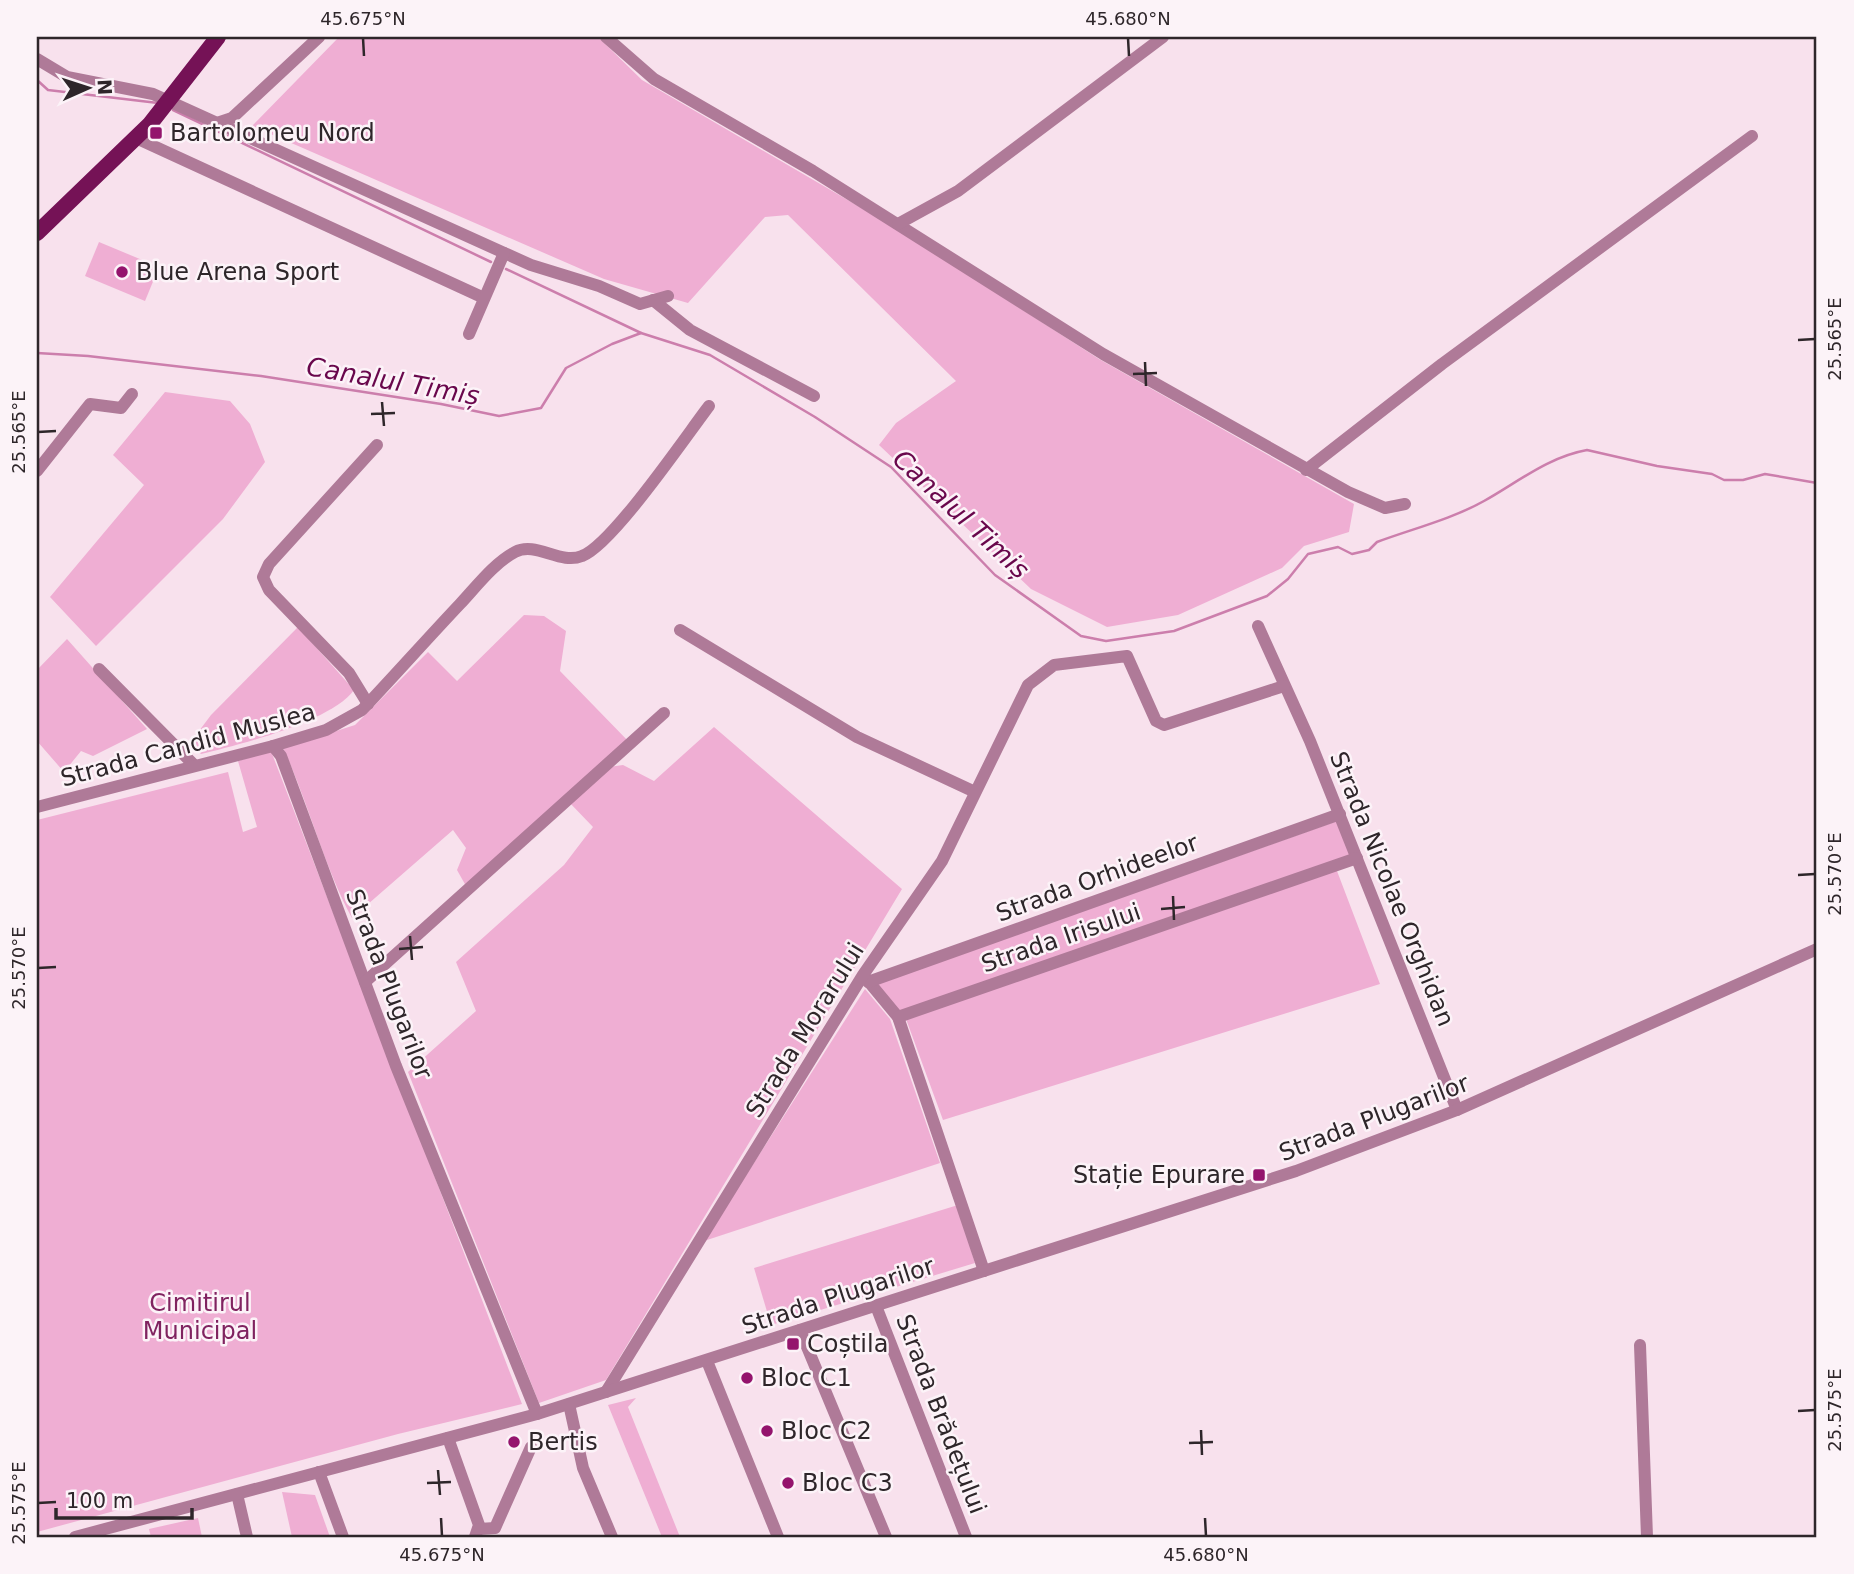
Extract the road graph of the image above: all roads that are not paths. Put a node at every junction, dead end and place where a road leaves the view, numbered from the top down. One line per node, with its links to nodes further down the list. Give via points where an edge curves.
1 (218, 37): 6 (main road)
2 (319, 37): 7 (street, via 232,118)
3 (606, 37): 10 (street, via 654,79)
4 (1163, 37): 10 (street, via 958,191)
5 (37, 59): 6 (street, via 67,77 131,88)
6 (170, 101): 7 (street); 9 (main road)
7 (217, 123): 12 (street)
8 (1752, 136): 21 (street)
9 (136, 138): 11 (main road); 14 (street)
10 (898, 224): 21 (street, via 1103,354 1261,440)
11 (37, 233)
12 (504, 253): 14 (street); 15 (street, via 640,304)
13 (668, 296): 15 (street)
14 (484, 298): 16 (street)
15 (653, 300): 18 (street, via 690,330)
16 (469, 334)
17 (132, 394): 22 (street, via 121,408 90,404)
18 (814, 396)
19 (709, 406): 28 (street, Strada Candid Muslea, via 598,546 570,558 534,550 515,552 484,579)
20 (377, 445): 28 (street, via 269,564 263,577 269,590 356,680)
21 (1306, 470): 23 (street, via 1385,508)
22 (37, 471)
23 (1405, 504)
24 (1258, 626): 27 (street, Strada Nicolae Orghidan)
25 (680, 630): 32 (street, via 857,737)
26 (99, 669): 31 (street)
27 (1284, 686): 32 (street, Strada Morarului, via 1170,724 1156,722 1131,659 1124,654 1054,665 1028,685); 34 (street, Strada Nicolae Orghidan)
28 (368, 704): 30 (street, Strada Candid Muslea, via 326,730)
29 (664, 713): 38 (street)
30 (273, 746): 31 (street, Strada Candid Muslea); 38 (street, Strada Plugarilor, via 281,756)
31 (194, 765): 33 (street, Strada Candid Muslea)
32 (975, 792): 37 (street, Strada Morarului, via 942,861)
33 (37, 807)
34 (1340, 814): 35 (street, Strada Nicolae Orghidan); 37 (street, Strada Orhideelor)
35 (1357, 858): 39 (street, Strada Irisului); 40 (street, Strada Nicolae Orghidan)
36 (1817, 949): 40 (street, Strada Plugarilor)
37 (865, 979): 39 (street); 46 (street, Strada Morarului)
38 (365, 982): 48 (street, Strada Plugarilor)
39 (898, 1017): 41 (street)
40 (1457, 1110): 41 (street, Strada Plugarilor, via 1297,1171)
41 (984, 1271): 42 (street, Strada Plugarilor)
42 (876, 1306): 43 (street, Strada Plugarilor); 61 (street, Strada Brădețului)
43 (800, 1330): 45 (street, Strada Plugarilor); 60 (street)
44 (1640, 1345): 62 (street)
45 (707, 1361): 46 (street, Strada Plugarilor); 59 (street)
46 (606, 1392): 47 (street, Strada Plugarilor)
47 (569, 1404): 48 (street, Strada Plugarilor); 58 (street, via 583,1468)
48 (537, 1414): 49 (street)
49 (448, 1438): 51 (street); 53 (street)
50 (531, 1447): 54 (street)
51 (319, 1472): 52 (street); 57 (street)
52 (237, 1494): 55 (street); 56 (street)
53 (477, 1533): 54 (street)
54 (498, 1533)
55 (75, 1537)
56 (247, 1537)
57 (343, 1537)
58 (612, 1537)
59 (778, 1537)
60 (886, 1537)
61 (966, 1537)
62 (1647, 1537)

